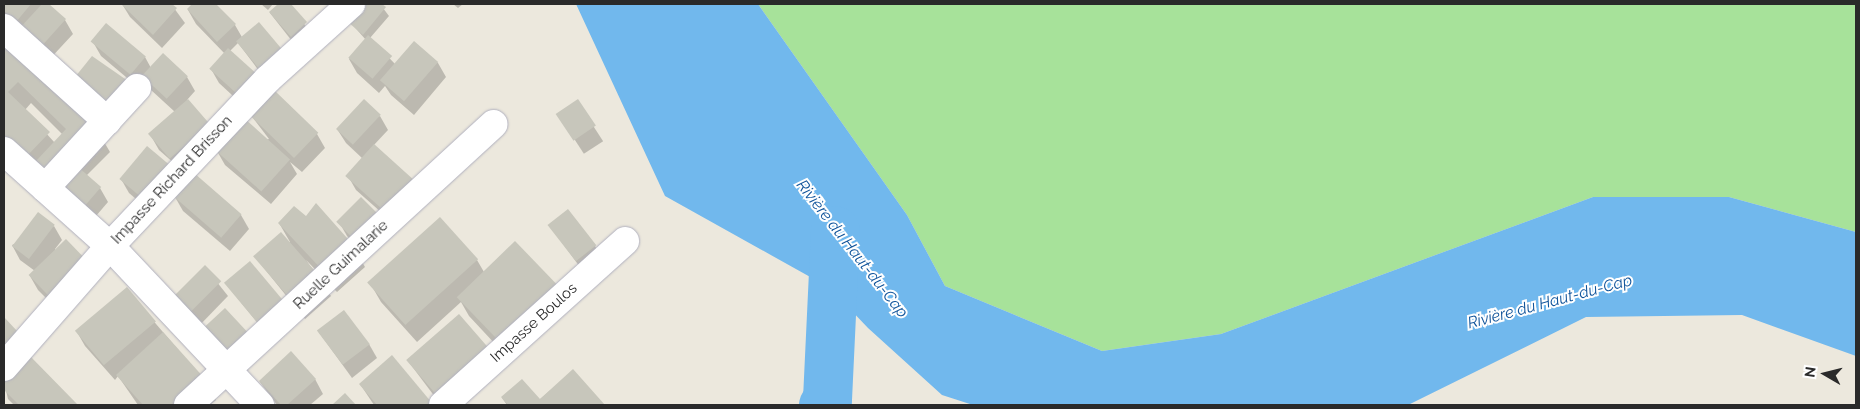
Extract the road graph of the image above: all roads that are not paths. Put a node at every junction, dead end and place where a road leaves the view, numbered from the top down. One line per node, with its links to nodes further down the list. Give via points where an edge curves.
1 (352, 4): 9 (street, Impasse Richard Brisson, via 268,79)
2 (4, 28): 4 (street)
3 (137, 88): 4 (street)
4 (107, 121): 7 (street)
5 (494, 124): 11 (street, Ruelle Guimalarie)
6 (5, 154): 7 (street)
7 (46, 188): 9 (street)
8 (625, 241): 14 (street, Impasse Boulos)
9 (110, 246): 10 (street, Impasse Richard Brisson); 11 (street)
10 (4, 367)
11 (226, 372): 12 (street, Ruelle Guimalarie); 13 (street)
12 (188, 405)
13 (260, 405)
14 (443, 405)

